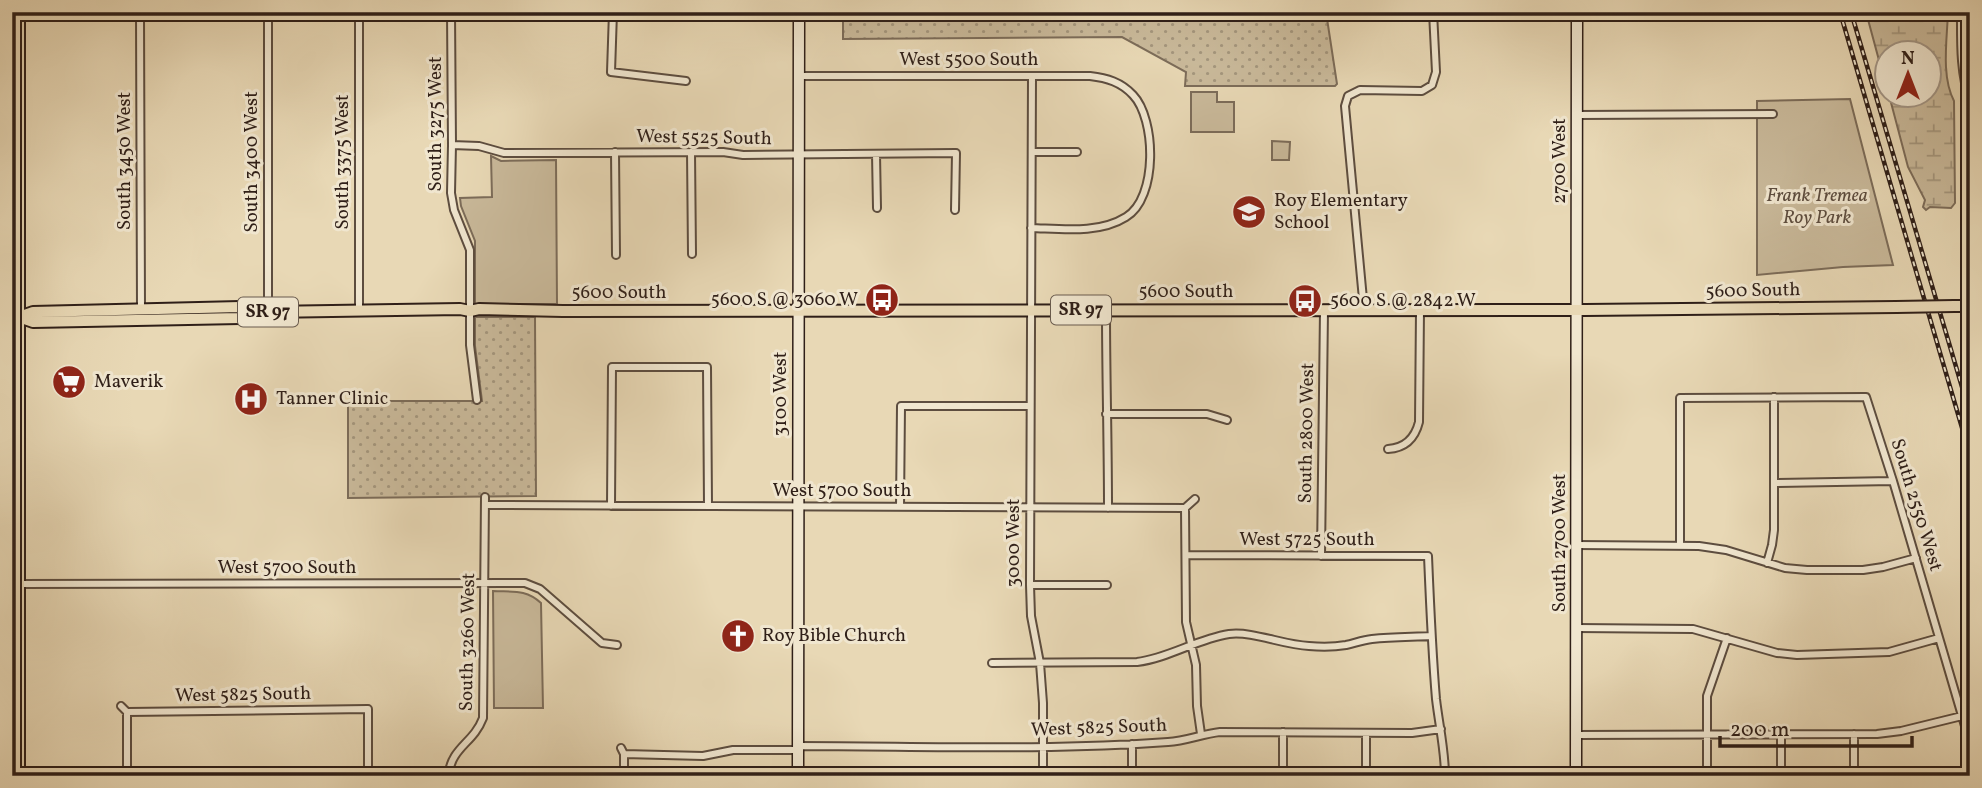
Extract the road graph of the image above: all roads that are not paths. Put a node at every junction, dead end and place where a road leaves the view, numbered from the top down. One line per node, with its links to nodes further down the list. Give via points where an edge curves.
1 (19, 12): 15 (main road)
2 (140, 12): 32 (street, South 3450 West)
3 (268, 12): 41 (street, South 3400 West)
4 (359, 12): 42 (street, South 3375 West)
5 (451, 12): 19 (street, South 3275 West)
6 (613, 12): 14 (street, via 611,72)
7 (799, 12): 12 (street, 3100 West)
8 (1577, 12): 18 (street, 2700 West)
9 (1961, 12): 16 (street, via 1961,65)
10 (1433, 14): 11 (street); 37 (street, via 1436,72 1432,85 1422,91 1360,90 1348,96 1345,106)
11 (1365, 16)
12 (799, 76): 13 (street, West 5500 South); 25 (street, 3100 West)
13 (1032, 76): 22 (street, 3000 West); 28 (street, West 5500 South, via 1106,78 1121,84 1146,116 1149,173 1142,201 1128,217 1099,228)
14 (686, 81)
15 (16, 95): 43 (main road)
16 (1970, 102)
17 (1773, 114): 18 (street)
18 (1577, 115): 39 (street, 2700 West)
19 (452, 145): 20 (street, West 5525 South, via 504,153); 40 (street, South 3275 West, via 451,193 470,250)
20 (615, 152): 21 (street, West 5525 South); 30 (street)
21 (691, 152): 25 (street, West 5525 South); 29 (street)
22 (1032, 152): 23 (street); 28 (street, 3000 West)
23 (1077, 152)
24 (876, 154): 25 (street, West 5525 South); 26 (street); 27 (street, West 5525 South, via 956,153)
25 (799, 155): 33 (street, 3100 West)
26 (877, 208)
27 (955, 210)
28 (1031, 228): 34 (street, 3000 West)
29 (692, 254)
30 (616, 255)
31 (1970, 306): 39 (main road, 5600 South / SR 97, bridge)
32 (141, 310): 41 (main road, 5600 South / SR 97, via 240,307); 43 (main road, 5600 South / SR 97, via 33,312)
33 (799, 310): 34 (main road, 5600 South / SR 97); 40 (main road, 5600 South / SR 97); 58 (street, 3100 West)
34 (1031, 310): 35 (main road, 5600 South / SR 97); 46 (street, 3000 West)
35 (1106, 310): 36 (main road, 5600 South / SR 97); 47 (street)
36 (1324, 310): 37 (main road, 5600 South / SR 97); 66 (street, South 2800 West)
37 (1364, 310): 38 (main road, 5600 South / SR 97)
38 (1420, 310): 39 (main road, 5600 South / SR 97); 49 (street, via 1417,432 1408,442)
39 (1578, 310): 63 (street, South 2700 West)
40 (470, 311): 42 (main road, 5600 South / SR 97); 45 (street, South 3275 West)
41 (268, 312): 42 (main road, 5600 South / SR 97); 43 (main road, 5600 South / SR 97, via 240,318 33,322)
42 (359, 312)
43 (16, 317): 55 (main road)
44 (1774, 397): 50 (street, South 2550 West, via 1866,397); 51 (street); 64 (street, via 1680,398)
45 (477, 400)
46 (1030, 406): 59 (street, via 901,406); 60 (street, 3000 West)
47 (1106, 414): 48 (street, via 1207,414); 61 (street)
48 (1227, 420)
49 (1388, 449)
50 (1894, 481): 51 (street); 67 (street, South 2550 West)
51 (1774, 483): 68 (street, via 1774,530)
52 (485, 497): 54 (street, South 3260 West)
53 (1195, 499): 62 (street)
54 (485, 505): 56 (street, West 5700 South); 69 (street, South 3260 West)
55 (16, 506): 70 (main road)
56 (611, 506): 57 (street, West 5700 South); 57 (street, via 612,368 707,367)
57 (708, 506): 58 (street, West 5700 South)
58 (798, 506): 59 (street, West 5700 South); 95 (street, 3100 West)
59 (900, 507): 60 (street, West 5700 South)
60 (1030, 507): 61 (street, West 5700 South); 71 (street, 3000 West)
61 (1108, 508): 62 (street, West 5700 South)
62 (1185, 508): 65 (street)
63 (1577, 545): 64 (street); 73 (street, South 2700 West)
64 (1680, 545): 68 (street, via 1726,550)
65 (1186, 555): 66 (street, West 5725 South); 78 (street, via 1186,622)
66 (1321, 556): 74 (street, West 5725 South, via 1428,556)
67 (1916, 558): 68 (street, via 1863,570); 76 (street, South 2550 West)
68 (1767, 564)
69 (485, 583): 70 (street, West 5700 South); 77 (street, West 5700 South, via 533,585 602,643); 101 (street, South 3260 West, via 484,718 474,737 452,757)
70 (19, 584): 98 (main road)
71 (1030, 585): 72 (street); 80 (street, 3000 West)
72 (1107, 585)
73 (1577, 628): 75 (street, via 1693,629); 90 (street, South 2700 West)
74 (1431, 636): 78 (street, via 1321,647 1231,634); 84 (street)
75 (1727, 638): 76 (street, via 1797,655 1889,652); 91 (street, via 1707,696)
76 (1939, 638): 83 (street, South 2550 West)
77 (617, 645)
78 (1192, 646): 80 (street, via 1155,660); 87 (street)
79 (992, 663): 80 (street)
80 (1040, 663): 94 (street, 3000 West)
81 (121, 706): 82 (street)
82 (127, 712): 99 (street); 100 (street, West 5825 South, via 368,709)
83 (1962, 716): 89 (street, via 1901,731); 92 (street, South 2550 West)
84 (1441, 729): 86 (street, West 5825 South); 106 (street)
85 (1283, 732): 86 (street, West 5825 South); 87 (street, West 5825 South); 96 (street)
86 (1366, 733): 97 (street)
87 (1201, 734): 93 (street, West 5825 South, via 1178,741)
88 (1781, 734): 89 (street); 91 (street); 109 (street)
89 (1854, 734): 110 (street)
90 (1577, 735): 91 (street); 107 (street, South 2700 West)
91 (1707, 735): 108 (street)
92 (1970, 743)
93 (1132, 744): 94 (street, West 5825 South); 105 (street)
94 (1043, 746): 95 (street, West 5825 South); 104 (street, 3000 West)
95 (798, 748): 102 (street, West 5825 South, via 703,756 623,751); 103 (street, 3100 West)
96 (1283, 772)
97 (1366, 772)
98 (19, 776)
99 (127, 776)
100 (368, 776)
101 (448, 776)
102 (624, 776)
103 (798, 776)
104 (1042, 776)
105 (1132, 776)
106 (1445, 776)
107 (1576, 776)
108 (1707, 776)
109 (1781, 776)
110 (1854, 776)

